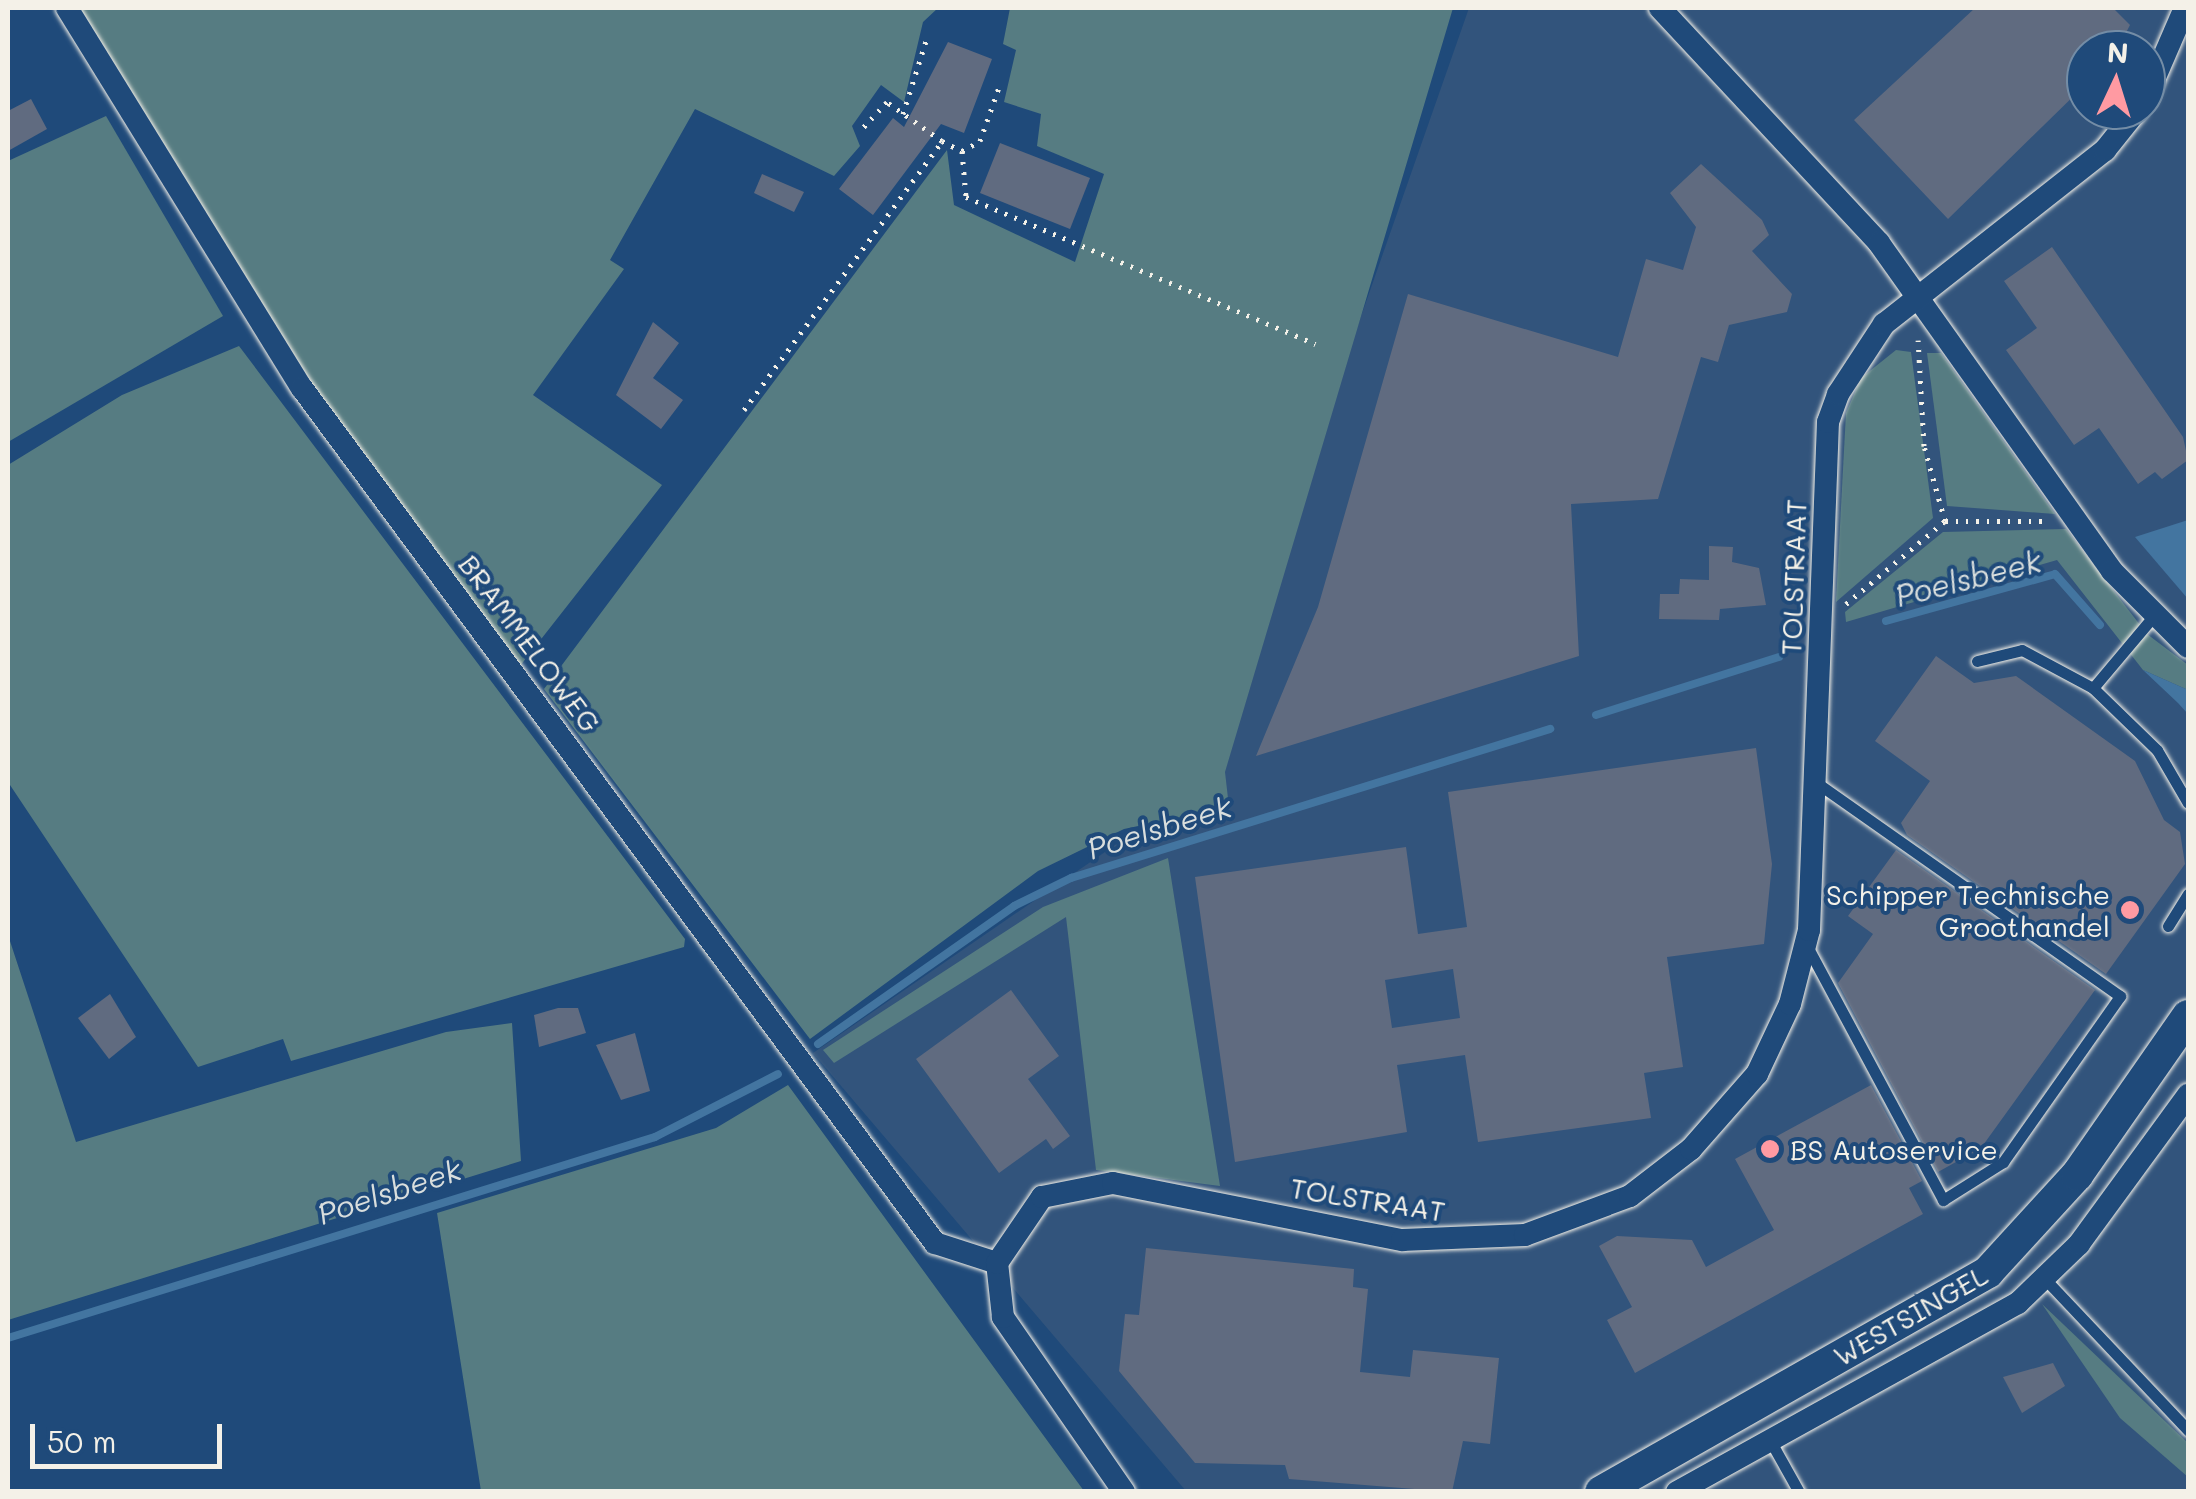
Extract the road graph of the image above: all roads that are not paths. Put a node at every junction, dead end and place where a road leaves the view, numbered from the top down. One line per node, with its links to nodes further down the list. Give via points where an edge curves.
1 (67, 8): 18 (street, BRAMMELOWEG, via 302,388 935,1243)
2 (1660, 8): 6 (street)
3 (2186, 8): 4 (street)
4 (2166, 53)
5 (2120, 130): 6 (street, TOLSTRAAT, via 2105,150)
6 (1919, 292): 7 (street); 11 (street, TOLSTRAAT, via 1857,360 1828,422)
7 (2152, 618): 8 (street); 10 (lane)
8 (2188, 647)
9 (1978, 661): 10 (lane, via 2022,650)
10 (2092, 688): 12 (lane, via 2157,750)
11 (1816, 783): 15 (street, TOLSTRAAT); 15 (lane, via 2120,996 2002,1162 1943,1200)
12 (2188, 803)
13 (2188, 894): 14 (lane)
14 (2168, 926)
15 (1806, 945): 18 (street, TOLSTRAAT, via 1782,1022 1738,1098 1660,1174 1570,1224 1476,1242 1402,1240 1085,1183 1029,1206)
16 (2188, 1016): 23 (main road, WESTSINGEL, via 2077,1175 1988,1272)
17 (2188, 1095): 19 (street, WESTSINGEL)
18 (997, 1263): 22 (street, via 1011,1336)
19 (2044, 1280): 20 (lane); 21 (street, WESTSINGEL, via 1984,1327)
20 (2188, 1430)
21 (1771, 1442): 24 (street, WESTSINGEL); 25 (lane)
22 (1124, 1492)
23 (1601, 1492)
24 (1676, 1492)
25 (1799, 1492)

